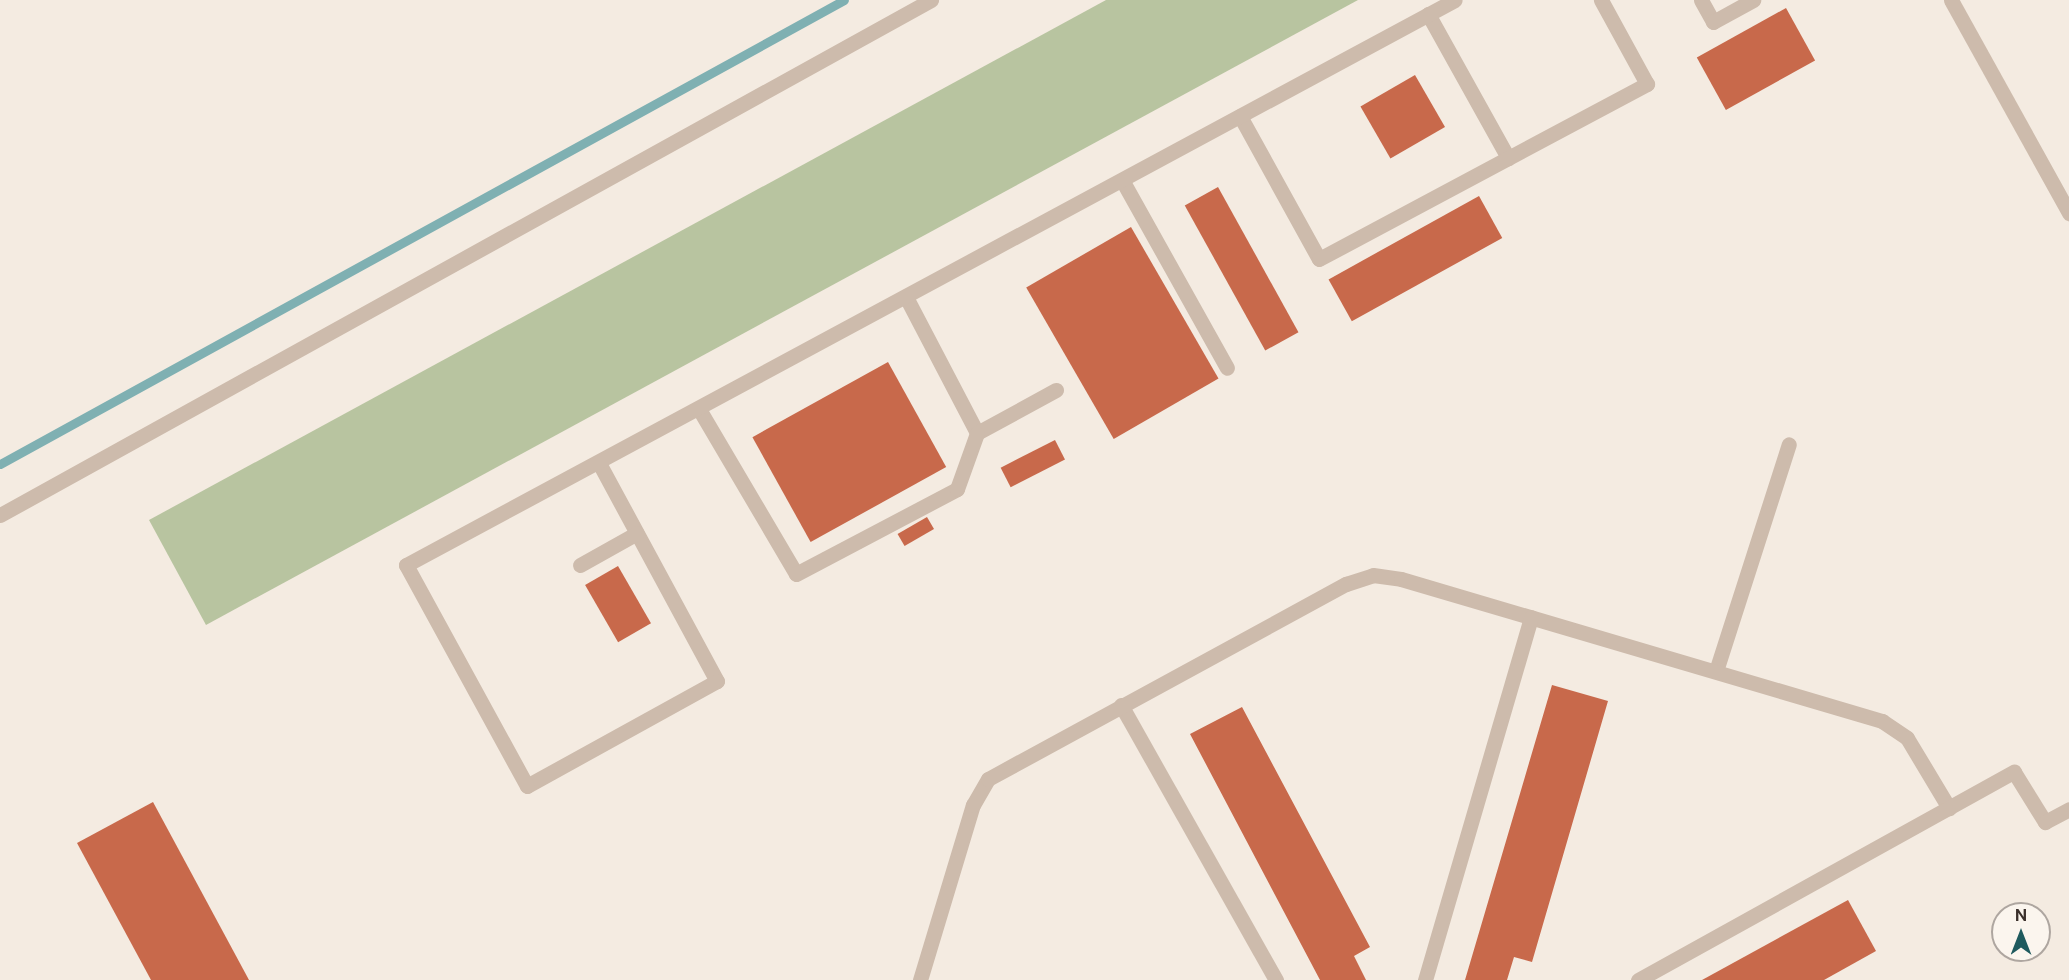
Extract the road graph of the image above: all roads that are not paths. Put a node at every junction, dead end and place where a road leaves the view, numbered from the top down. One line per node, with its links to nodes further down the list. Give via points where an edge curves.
1 (931, 0): 19 (street)
2 (1455, 0): 7 (street)
3 (1600, 0): 9 (street, via 1647,84)
4 (1701, 0): 5 (street, via 1713,22)
5 (1753, 0)
6 (1951, 0): 11 (street)
7 (1428, 15): 8 (street); 9 (street)
8 (1240, 116): 9 (street, via 1319,259); 10 (street)
9 (1508, 158)
10 (1122, 180): 12 (street); 13 (street)
11 (2069, 213)
12 (906, 297): 15 (street); 16 (street)
13 (1227, 368)
14 (1056, 390): 16 (street)
15 (699, 409): 16 (street, via 796,574 957,489); 18 (street)
16 (977, 433)
17 (1790, 444): 23 (street)
18 (599, 463): 20 (street); 20 (street, via 406,565 527,786 717,681)
19 (0, 515)
20 (638, 533): 21 (street)
21 (580, 565)
22 (1531, 617): 23 (street); 24 (street, via 1401,579 1373,575 1346,584); 29 (street)
23 (1716, 671): 25 (street, via 1891,725 1913,746)
24 (1121, 705): 27 (street, via 996,772 982,787 973,805); 28 (street)
25 (1949, 808): 26 (street, via 2014,772 2045,822); 30 (street)
26 (2069, 809)
27 (920, 980)
28 (1276, 980)
29 (1425, 980)
30 (1638, 980)

